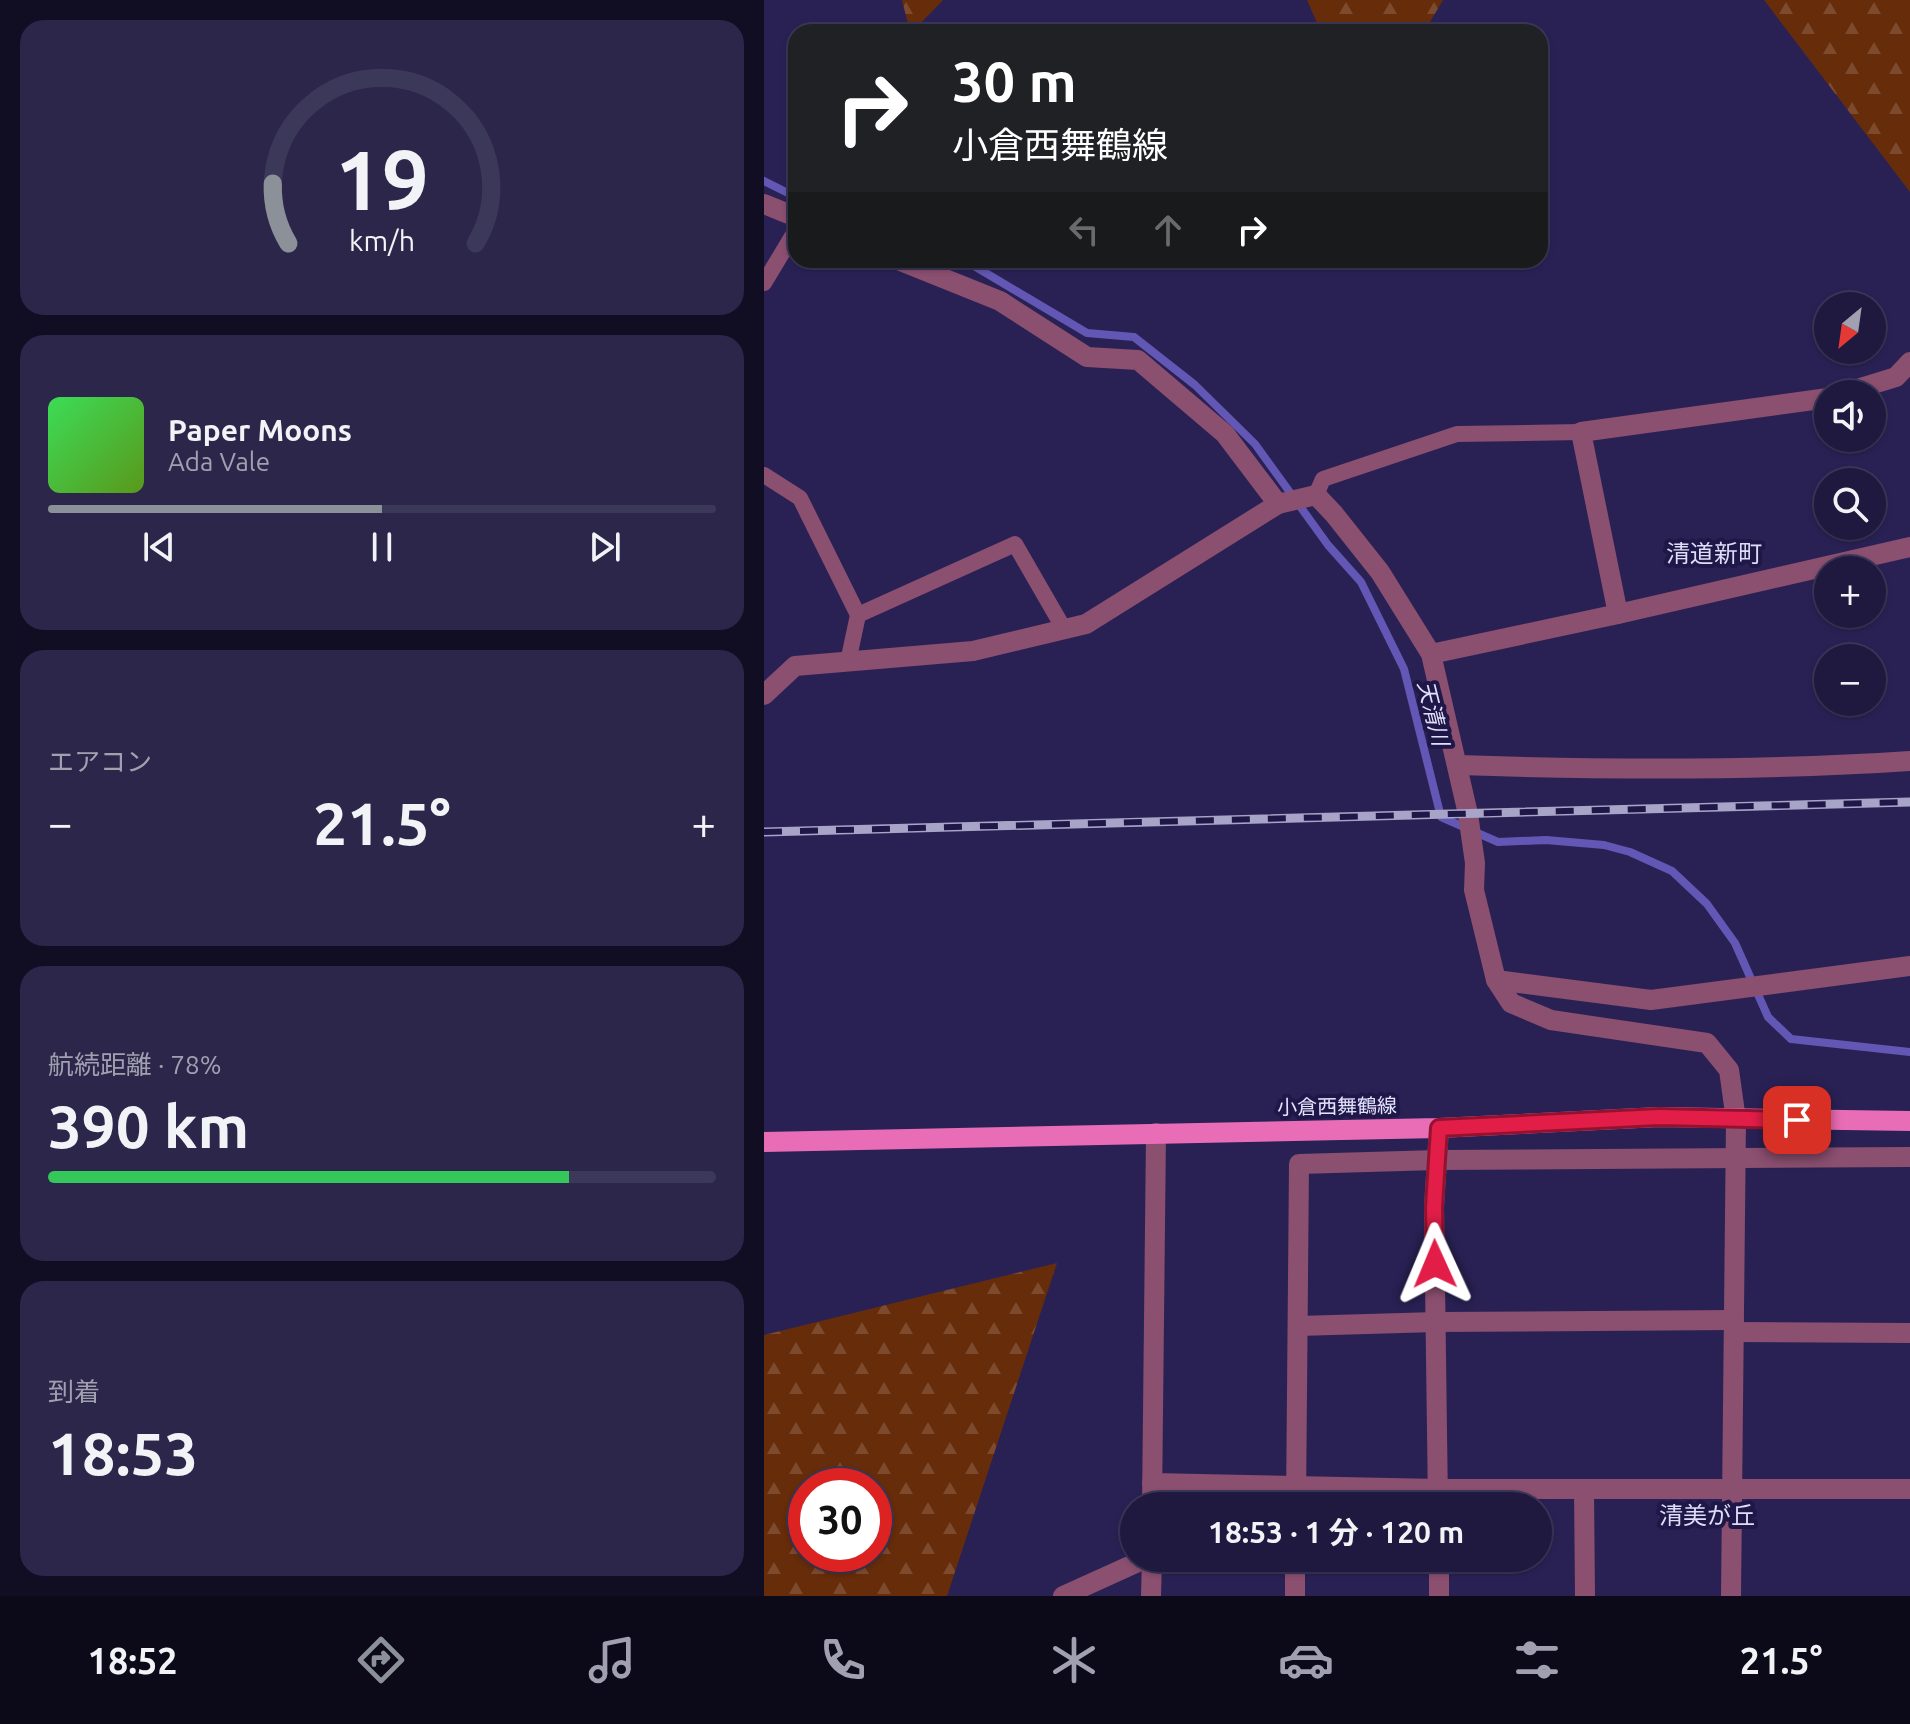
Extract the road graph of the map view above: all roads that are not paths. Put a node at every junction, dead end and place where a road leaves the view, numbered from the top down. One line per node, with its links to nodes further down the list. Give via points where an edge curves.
1 (764, 204): 2 (street)
2 (788, 214)
3 (788, 243): 5 (lane)
4 (918, 268): 12 (street, via 1000,301 1087,357 1138,360 1225,434)
5 (764, 283)
6 (1910, 362): 7 (street)
7 (1886, 380)
8 (1814, 400): 9 (street)
9 (1581, 432): 11 (lane, via 1457,434 1323,479); 14 (street)
10 (764, 475): 15 (lane, via 800,498)
11 (1316, 495): 12 (street); 17 (street, via 1380,572)
12 (1278, 504): 16 (street, via 1086,624)
13 (1910, 547): 14 (street)
14 (1618, 614): 17 (street)
15 (858, 615): 16 (lane, via 1015,544); 18 (lane)
16 (1064, 629): 18 (street, via 973,651)
17 (1431, 654): 21 (street)
18 (848, 662): 19 (street, via 795,666)
19 (764, 695)
20 (1910, 761): 21 (street, via 1752,767)
21 (1458, 765): 23 (street, via 1475,863 1474,890)
22 (1910, 966): 23 (street, via 1651,1000)
23 (1496, 980): 24 (street, via 1511,1003 1551,1020 1707,1043 1729,1070)
24 (1736, 1120): 25 (main road, 小倉西舞鶴線); 26 (main road, 小倉西舞鶴線, via 1659,1117); 30 (street)
25 (1910, 1121)
26 (1439, 1128): 27 (main road, 小倉西舞鶴線); 31 (street)
27 (1156, 1133): 28 (main road, 小倉西舞鶴線); 36 (street)
28 (764, 1142)
29 (1910, 1157): 30 (street)
30 (1736, 1158): 31 (street); 34 (street)
31 (1437, 1160): 32 (street); 33 (street, via 1299,1164)
32 (1436, 1322): 33 (street); 34 (street); 43 (street)
33 (1298, 1326): 42 (street)
34 (1734, 1326): 35 (street); 37 (street)
35 (1910, 1333)
36 (1152, 1483): 40 (street); 41 (street)
37 (1732, 1488): 38 (street); 39 (street); 54 (street)
38 (1584, 1489): 44 (street); 53 (street)
39 (1910, 1489)
40 (1152, 1492)
41 (1252, 1492)
42 (1296, 1492)
43 (1438, 1492)
44 (1535, 1492)
45 (1120, 1571): 49 (street)
46 (1150, 1572): 50 (street)
47 (1295, 1572): 51 (street)
48 (1439, 1572): 52 (street)
49 (1063, 1596)
50 (1151, 1596)
51 (1295, 1596)
52 (1439, 1596)
53 (1585, 1596)
54 (1731, 1596)

